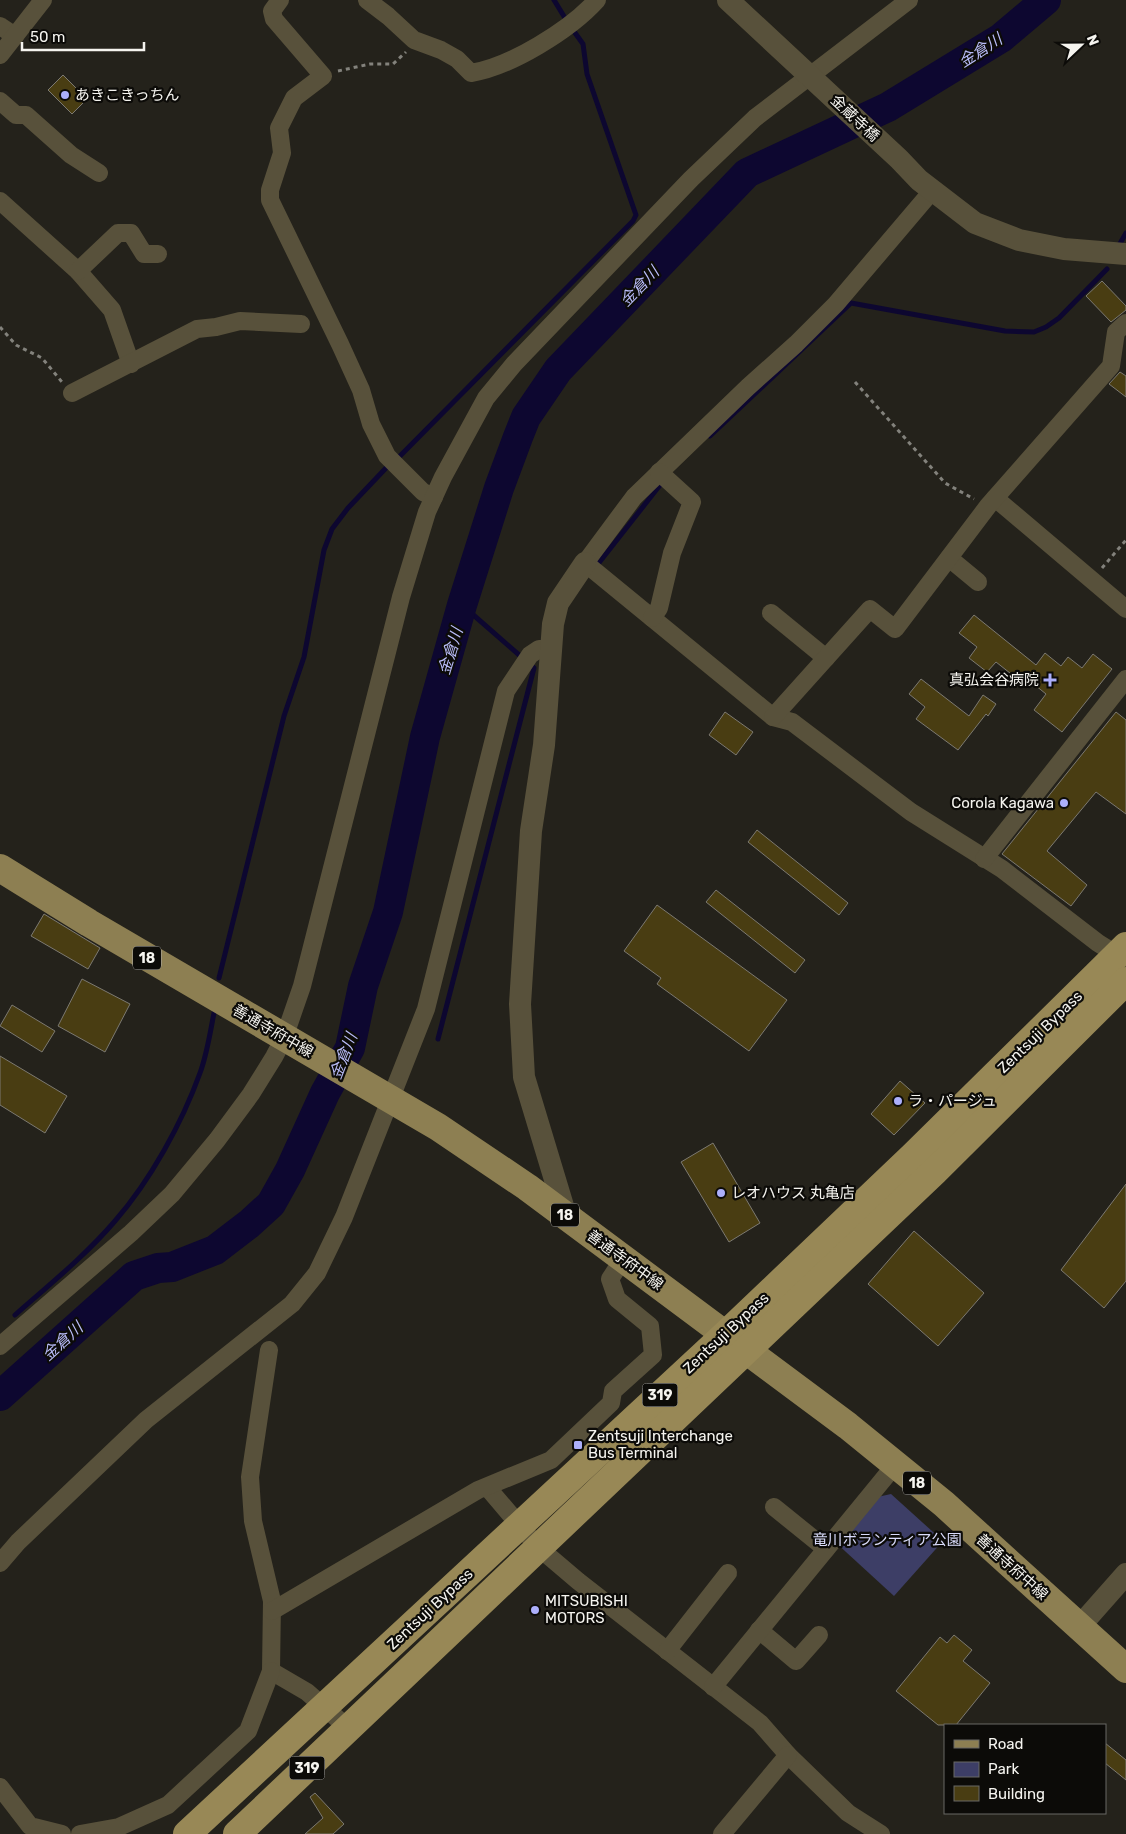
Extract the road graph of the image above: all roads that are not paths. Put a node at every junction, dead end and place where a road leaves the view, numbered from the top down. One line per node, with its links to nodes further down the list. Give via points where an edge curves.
1 (43, 0): 7 (street)
2 (280, 0): 22 (street, via 272,11 274,19 323,76 294,98 279,128 282,153 270,200 340,344 387,456 423,492)
3 (367, 0): 4 (street, via 418,41 457,59 470,73 487,71 541,44)
4 (597, 0)
5 (728, 0): 9 (street, 金蔵寺橋)
6 (909, 0): 9 (street)
7 (7, 31): 8 (street)
8 (0, 55)
9 (810, 77): 12 (street, 金蔵寺橋); 22 (street, via 755,118 691,179 514,364 486,398)
10 (0, 101): 11 (street, via 16,115 26,115 71,155)
11 (99, 174)
12 (932, 191): 15 (street, 金蔵寺橋, via 975,224 1019,240 1064,249); 21 (street, via 836,304)
13 (0, 202): 16 (street)
14 (158, 254): 16 (street, via 144,254 131,234 118,233)
15 (1126, 254)
16 (78, 271): 19 (street, via 112,310)
17 (1126, 323): 23 (street, via 1116,332 1111,366)
18 (301, 324): 19 (street, via 240,321 197,329)
19 (131, 364): 20 (street)
20 (72, 393)
21 (663, 476): 25 (street, via 634,497); 29 (street, via 692,502 672,553 659,608)
22 (434, 497): 38 (street, via 401,597)
23 (992, 502): 24 (street); 27 (street)
24 (949, 558): 26 (street); 31 (street, via 895,629 870,609)
25 (585, 563): 29 (street); 30 (street, via 558,603)
26 (978, 582)
27 (1126, 609)
28 (771, 613): 31 (street)
29 (652, 618): 33 (street)
30 (535, 656): 39 (street, via 506,691 426,1008); 40 (street, via 544,745 531,831 520,1004 524,1077)
31 (826, 658): 33 (street)
32 (1126, 679): 34 (street)
33 (773, 718): 34 (street, via 792,722 911,812)
34 (984, 859): 36 (street, via 1002,869 1098,943)
35 (0, 868): 38 (main road, 善通寺府中線 / 18)
36 (1123, 954): 42 (highway, Zentsuji Bypass / 319, via 913,1156)
37 (1126, 981): 42 (highway, Zentsuji Bypass / 319, via 934,1171)
38 (290, 1042): 39 (main road, 善通寺府中線 / 18); 43 (street, via 172,1194 131,1234)
39 (383, 1095): 40 (main road, 善通寺府中線 / 18, via 486,1158); 51 (street, via 344,1217 317,1272 292,1304 146,1420)
40 (566, 1216): 41 (main road, 善通寺府中線 / 18)
41 (623, 1259): 42 (main road, 善通寺府中線 / 18); 46 (street, via 610,1279 617,1299 650,1326 653,1354 614,1391 611,1403 551,1460)
42 (736, 1342): 45 (main road, 善通寺府中線 / 18); 48 (highway, Zentsuji Bypass / 319); 49 (highway, Zentsuji Bypass / 319)
43 (0, 1346)
44 (269, 1350): 54 (street, via 250,1477 253,1521)
45 (895, 1465): 50 (street); 55 (main road, 善通寺府中線 / 18, via 944,1504)
46 (487, 1487): 48 (street); 54 (street)
47 (774, 1506): 50 (street)
48 (520, 1526): 49 (street); 62 (highway, Zentsuji Bypass / 319)
49 (538, 1547): 58 (street); 63 (highway, Zentsuji Bypass / 319)
50 (826, 1548): 56 (street)
51 (0, 1563)
52 (728, 1573): 58 (street)
53 (1126, 1574): 55 (street)
54 (272, 1611): 60 (street)
55 (1080, 1626): 59 (main road, 善通寺府中線 / 18)
56 (759, 1630): 57 (street, via 796,1661); 61 (street)
57 (819, 1635)
58 (667, 1651): 61 (street)
59 (1126, 1669)
60 (271, 1671): 62 (street, via 307,1692); 68 (street, via 248,1731 168,1805 119,1827)
61 (713, 1687): 64 (street, via 760,1723)
62 (324, 1707): 63 (street); 69 (highway, Zentsuji Bypass / 319)
63 (348, 1728): 66 (highway, Zentsuji Bypass / 319)
64 (788, 1755): 70 (street); 71 (street, via 848,1813)
65 (0, 1787): 67 (street, via 30,1826)
66 (248, 1830)
67 (62, 1834)
68 (84, 1834)
69 (187, 1834)
70 (722, 1834)
71 (881, 1834)

